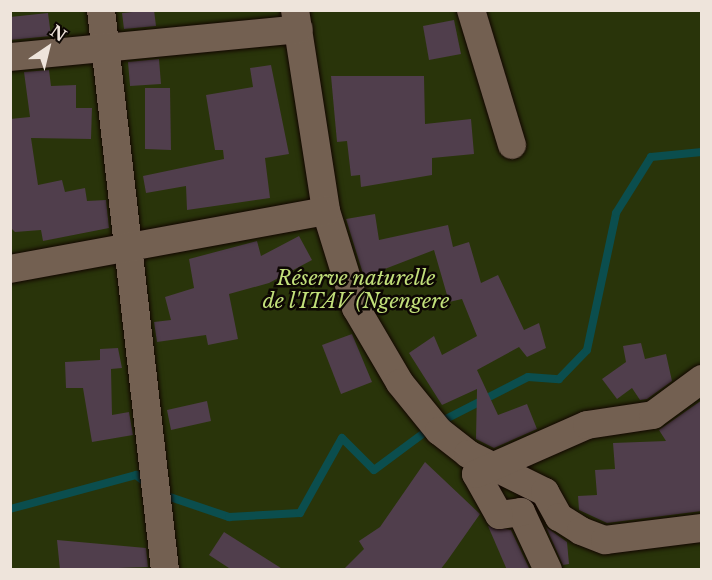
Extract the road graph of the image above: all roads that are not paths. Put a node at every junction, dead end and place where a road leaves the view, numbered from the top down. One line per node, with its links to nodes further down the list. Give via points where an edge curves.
1 (101, 10): 4 (street)
2 (471, 10): 6 (street)
3 (297, 20): 4 (street); 7 (street)
4 (104, 50): 5 (street); 8 (street)
5 (10, 57)
6 (512, 145)
7 (326, 211): 8 (street); 11 (street, via 356,308 384,360 432,420)
8 (128, 245): 9 (street); 13 (street, via 152,488)
9 (10, 269)
10 (702, 379): 11 (street, via 654,415 587,425 510,464)
11 (485, 466): 12 (street, via 545,492 559,517 605,540); 14 (street, via 476,474 499,515 521,512)
12 (702, 528)
13 (165, 570)
14 (548, 570)

